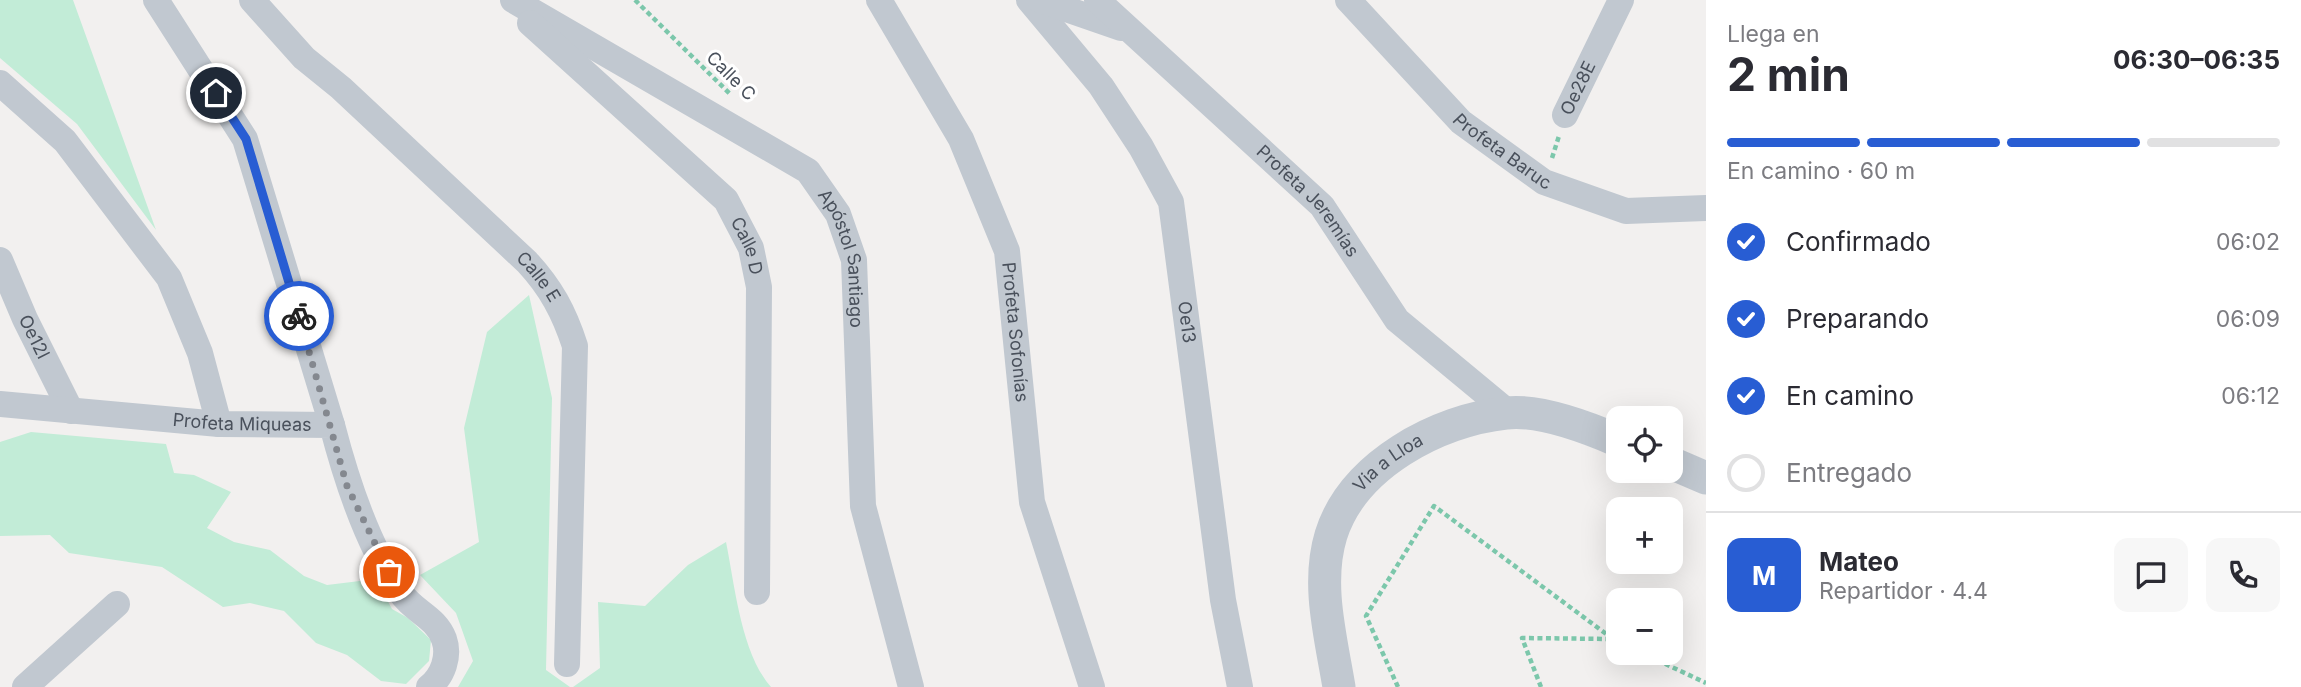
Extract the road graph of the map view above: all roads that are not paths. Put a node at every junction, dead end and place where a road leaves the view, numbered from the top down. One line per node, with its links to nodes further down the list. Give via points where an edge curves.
1 (156, 0): 20 (street, via 246,139)
2 (252, 0): 26 (street, Calle E, via 304,58 527,262 564,312 575,346)
3 (504, 0): 24 (street, Calle D, via 726,200 751,248 759,287)
4 (513, 0): 29 (street, Apóstol Santiago, via 808,171 838,214 854,260 863,506)
5 (879, 0): 30 (street, Profeta Sofonías, via 961,139 1007,251 1032,502)
6 (1029, 0): 31 (street, Oe13, via 1101,86 1171,202 1223,600)
7 (1040, 0): 11 (street)
8 (1097, 0): 11 (street, Profeta Jeremías)
9 (1348, 0): 14 (street, Profeta Baruc, via 1461,122 1544,182 1626,211)
10 (1621, 0): 13 (street, Oe28E)
11 (1131, 32): 18 (street, Profeta Jeremías, via 1322,206 1397,320)
12 (0, 83): 19 (street, via 65,141 169,278 200,354)
13 (1565, 115)
14 (1706, 208)
15 (0, 260): 17 (street, Oe12l)
16 (0, 404): 17 (street, Profeta Miqueas)
17 (71, 411): 19 (street, Profeta Miqueas)
18 (1508, 412): 21 (street, Via a Lloa, via 1551,418); 32 (street, Via a Lloa, via 1429,435 1397,454 1345,505 1331,534 1325,565 1325,597)
19 (219, 424): 20 (street, Profeta Miqueas)
20 (332, 425): 27 (street, Profeta Miqueas, via 347,486 389,572 401,594 440,629 445,642)
21 (1606, 437)
22 (1683, 468): 23 (street)
23 (1706, 478)
24 (757, 592)
25 (117, 604): 28 (street)
26 (567, 664)
27 (436, 679)
28 (25, 687)
29 (911, 687)
30 (1092, 687)
31 (1240, 687)
32 (1339, 687)

